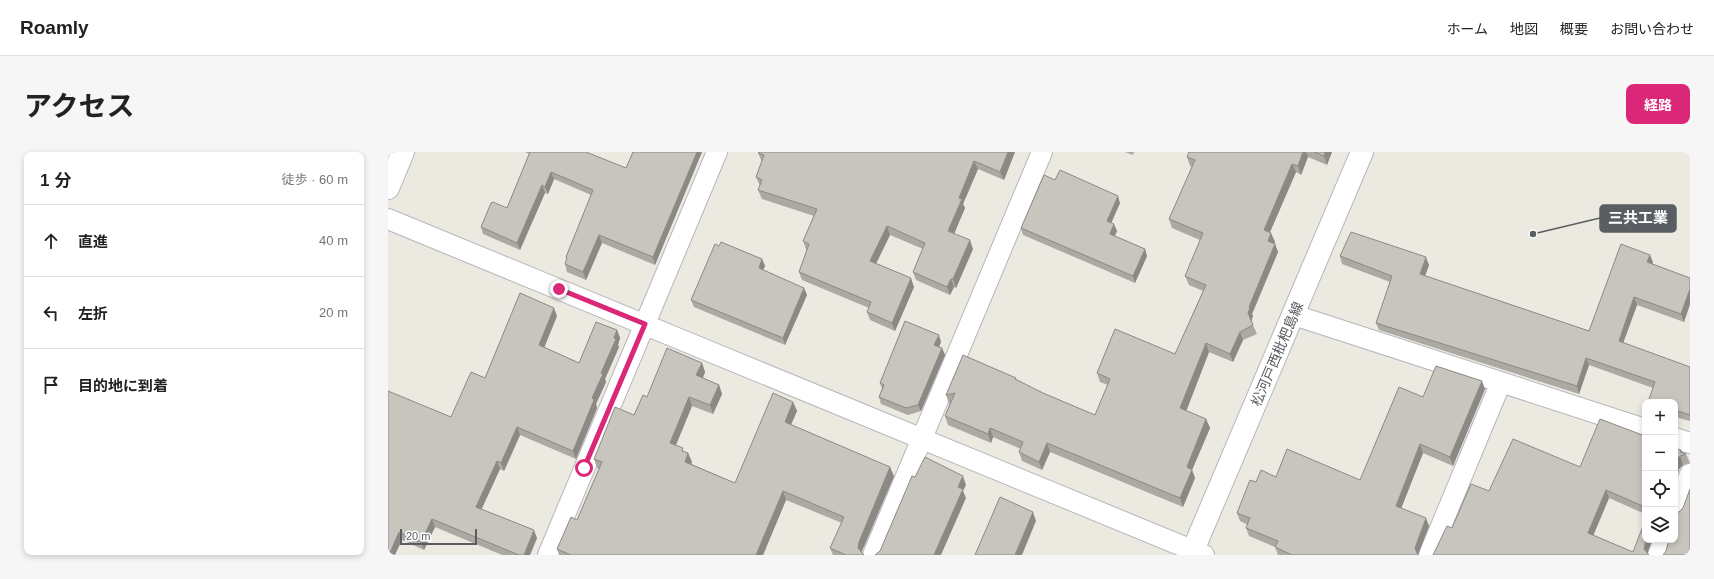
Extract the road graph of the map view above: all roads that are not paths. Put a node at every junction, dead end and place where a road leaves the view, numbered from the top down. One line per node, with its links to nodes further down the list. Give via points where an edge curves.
1 (403, 152): 5 (main road)
2 (717, 152): 8 (street)
3 (1042, 152): 11 (street)
4 (1362, 152): 7 (main road, 松河戸西枇杷島線)
5 (388, 188)
6 (388, 219): 8 (street)
7 (1294, 315): 9 (street); 17 (main road, 松河戸西枇杷島線)
8 (645, 324): 11 (street); 18 (street)
9 (1501, 382): 10 (street); 20 (street)
10 (1642, 427)
11 (922, 439): 17 (street); 19 (street)
12 (1678, 439): 13 (street)
13 (1690, 443)
14 (1690, 474): 15 (street)
15 (1677, 507)
16 (1663, 543): 21 (street)
17 (1196, 554)
18 (548, 555)
19 (873, 555)
20 (1429, 555)
21 (1658, 555)

